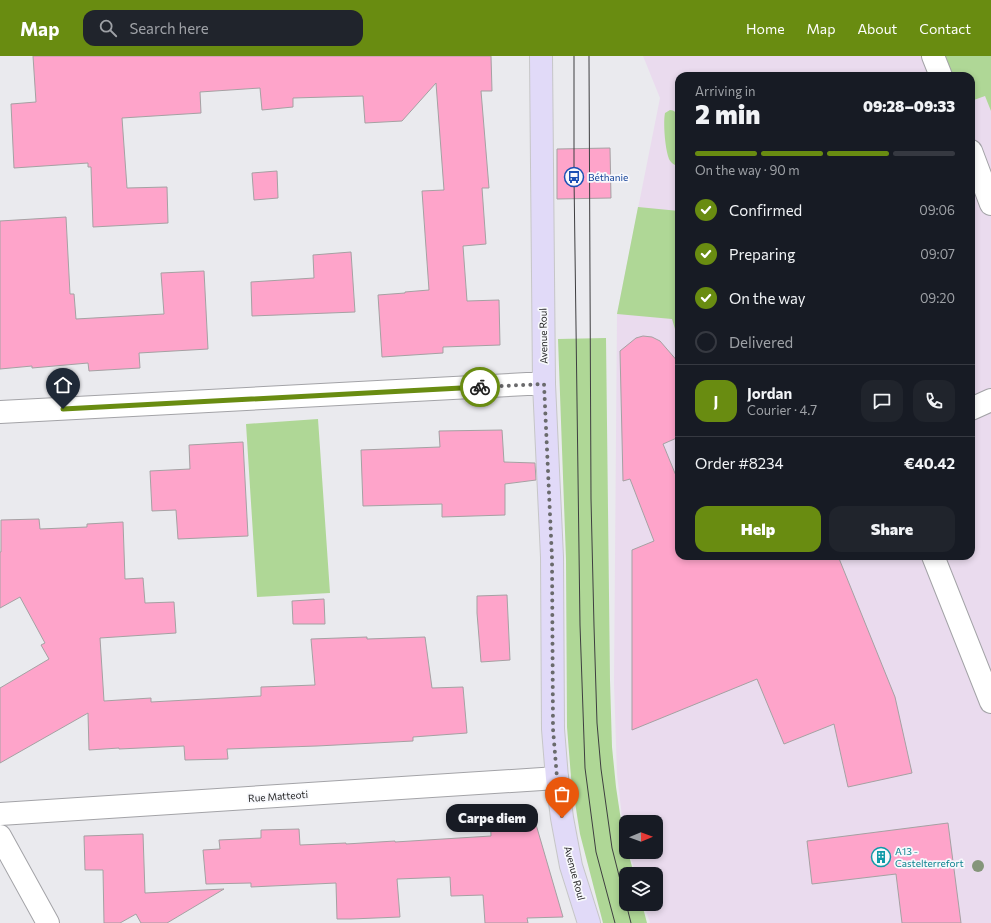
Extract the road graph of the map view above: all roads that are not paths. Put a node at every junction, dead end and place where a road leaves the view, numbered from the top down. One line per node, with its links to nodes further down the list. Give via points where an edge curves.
1 (541, 56): 6 (main road, Avenue Roul)
2 (933, 56): 3 (street)
3 (939, 72)
4 (975, 162): 5 (street)
5 (991, 204)
6 (544, 384): 9 (street); 12 (main road, Avenue Roul, via 552,558 553,729)
7 (991, 400): 8 (street)
8 (975, 406)
9 (0, 412)
10 (935, 560): 11 (street)
11 (991, 702)
12 (557, 778): 13 (street, Rue Matteoti); 16 (main road, Avenue Roul, via 572,866)
13 (0, 814)
14 (0, 836): 15 (street)
15 (48, 923)
16 (589, 923)

